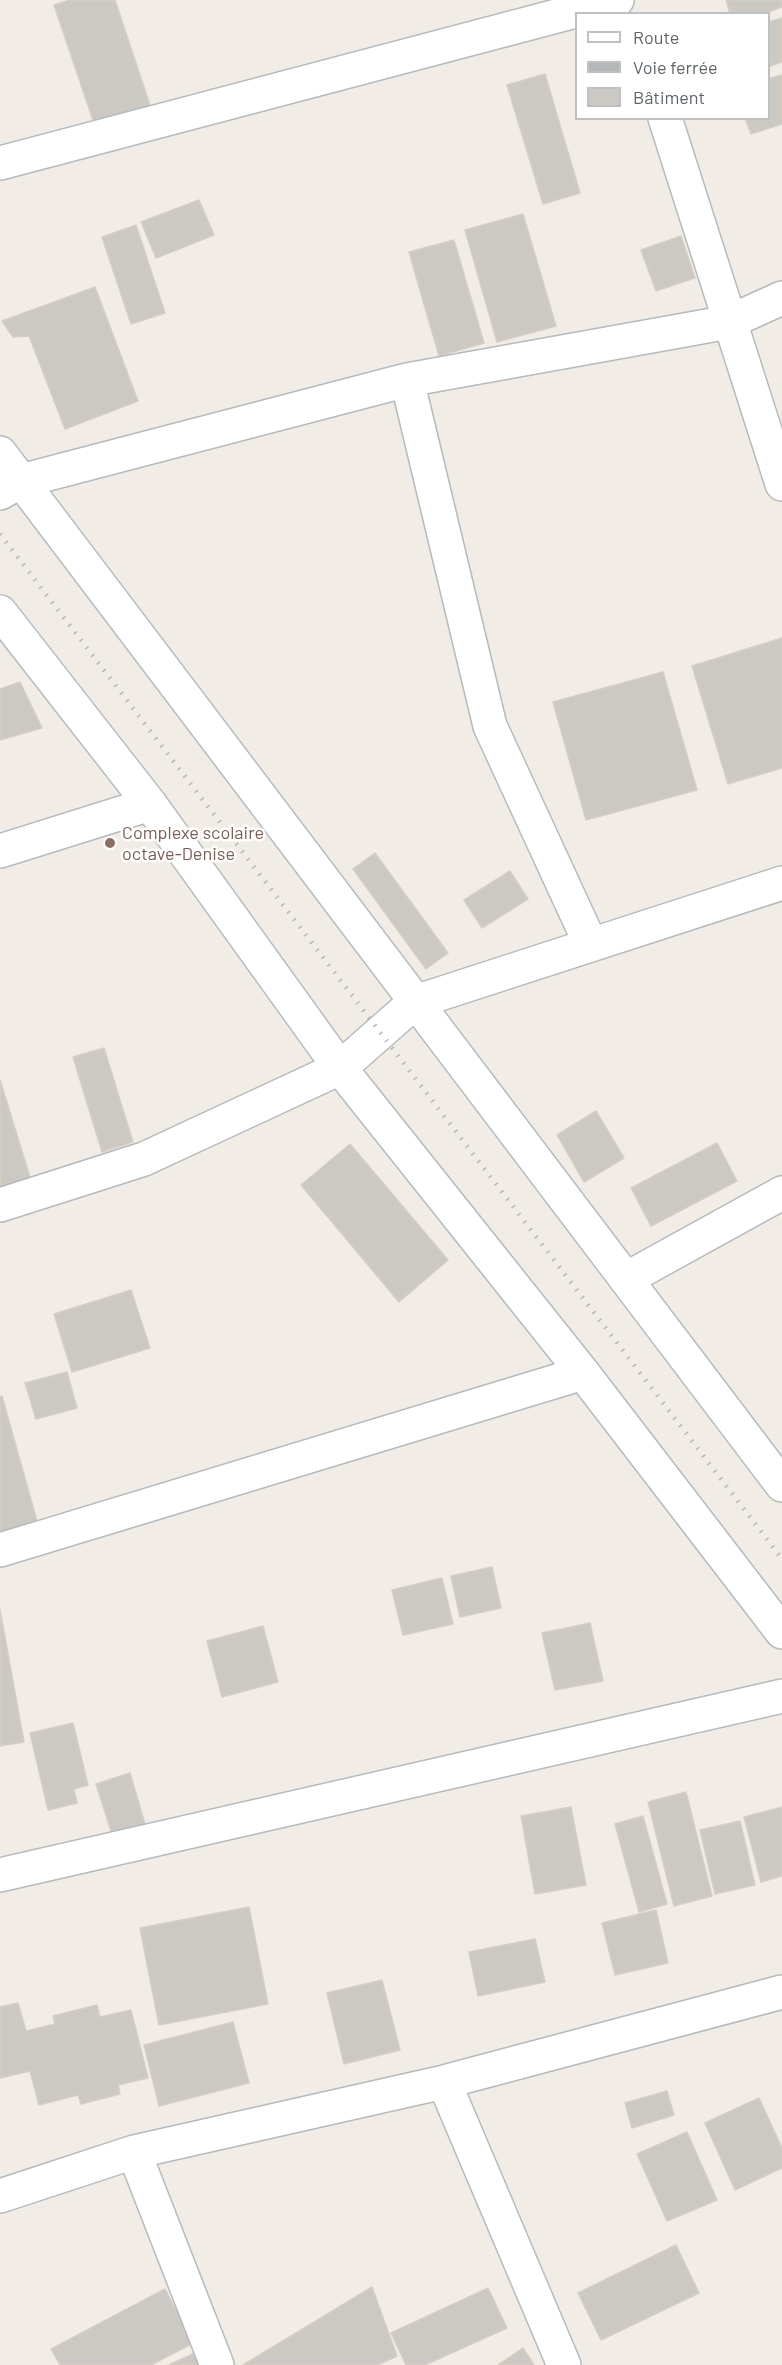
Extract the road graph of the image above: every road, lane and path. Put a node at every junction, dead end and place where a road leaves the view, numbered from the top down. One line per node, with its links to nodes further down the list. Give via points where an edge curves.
1 (617, 0): 3 (street)
2 (666, 120): 5 (street)
3 (0, 163)
4 (782, 298): 5 (street)
5 (729, 322): 6 (street); 8 (street)
6 (407, 380): 9 (street); 14 (street, via 490,726)
7 (0, 453): 9 (street)
8 (782, 484)
9 (10, 487): 15 (street)
10 (0, 612): 11 (street)
11 (150, 804): 12 (street); 16 (street)
12 (0, 851)
13 (782, 883): 14 (street)
14 (591, 945): 15 (street)
15 (415, 1002): 16 (street); 19 (street)
16 (340, 1068): 18 (street, via 144,1159); 20 (street)
17 (782, 1193): 19 (street)
18 (0, 1205)
19 (626, 1279): 21 (street)
20 (583, 1373): 22 (street); 23 (street)
21 (782, 1485)
22 (0, 1551)
23 (782, 1632)
24 (782, 1696): 25 (street)
25 (0, 1875)
26 (782, 1992): 27 (street)
27 (444, 2082): 28 (street); 31 (street)
28 (134, 2152): 29 (street); 30 (street)
29 (0, 2196)
30 (217, 2365)
31 (564, 2365)

